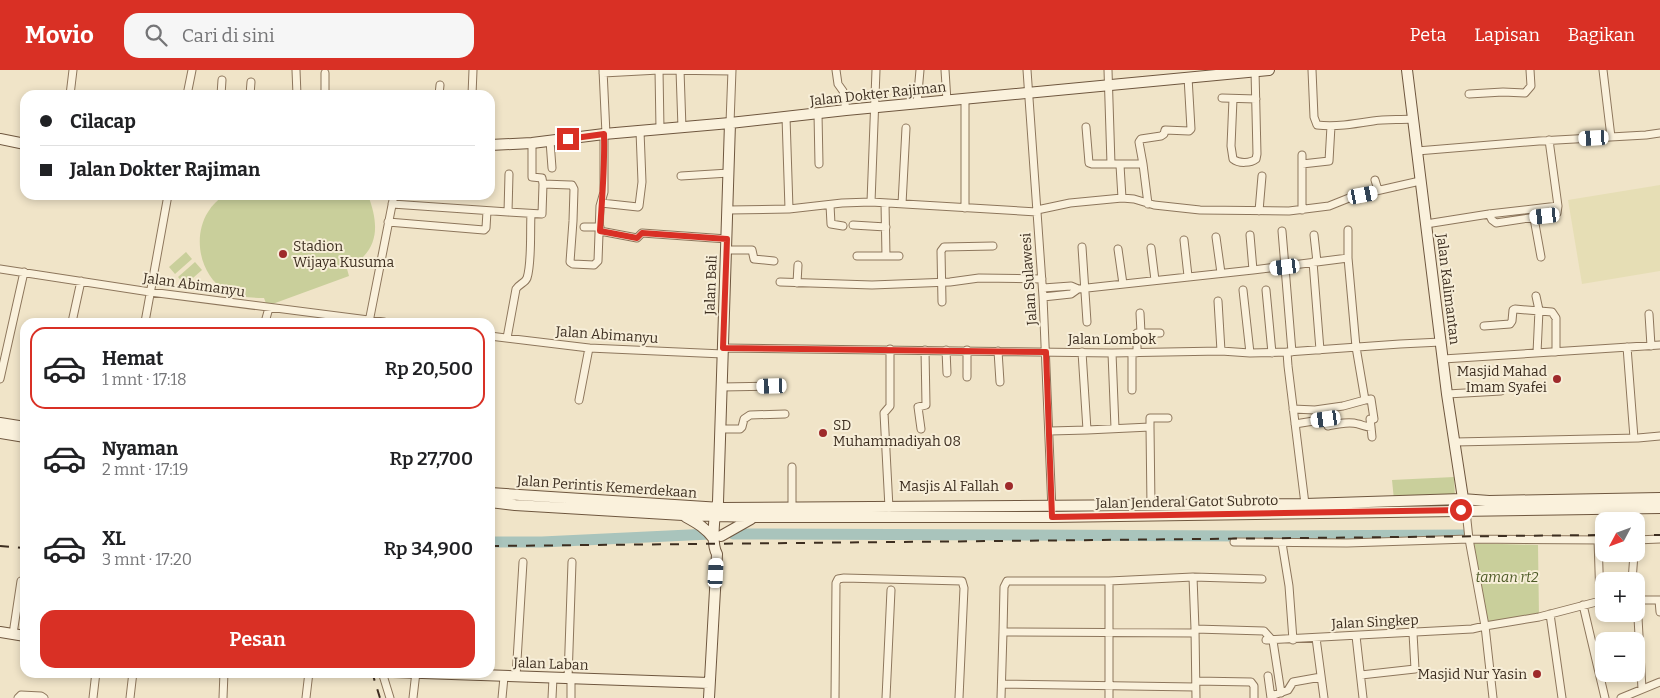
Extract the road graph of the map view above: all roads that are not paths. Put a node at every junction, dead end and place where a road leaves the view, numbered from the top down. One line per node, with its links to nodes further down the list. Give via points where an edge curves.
1 (73, 70): 27 (street)
2 (192, 70): 28 (street)
3 (296, 70): 31 (street)
4 (473, 70): 34 (street)
5 (659, 70): 6 (street); 19 (street); 53 (street)
6 (680, 70): 7 (street); 51 (street)
7 (732, 70): 48 (street, Jalan Bali)
8 (836, 70): 44 (street)
9 (876, 70): 43 (street)
10 (920, 70): 42 (street)
11 (945, 70): 41 (street)
12 (1027, 70): 35 (street, Jalan Sulawesi)
13 (1108, 70): 26 (street)
14 (1267, 70): 20 (main road, Jalan Dokter Rajiman)
15 (1312, 70): 49 (street, via 1316,124)
16 (1407, 70): 47 (main road, Jalan Kalimantan)
17 (1530, 70): 36 (street, via 1531,86 1525,93)
18 (1603, 70): 57 (street)
19 (603, 71): 56 (street)
20 (1255, 71): 22 (main road, Jalan Dokter Rajiman); 40 (street)
21 (325, 73): 32 (street)
22 (1188, 77): 26 (main road, Jalan Dokter Rajiman); 68 (street, via 1191,129 1165,130 1162,136 1141,138)
23 (222, 80): 29 (street)
24 (251, 82): 30 (street)
25 (440, 85): 33 (street)
26 (1108, 85): 35 (main road, Jalan Dokter Rajiman); 67 (street)
27 (71, 90)
28 (188, 90)
29 (221, 90)
30 (250, 90)
31 (297, 90)
32 (325, 90)
33 (440, 90)
34 (472, 90)
35 (1028, 94): 38 (main road, Jalan Dokter Rajiman); 97 (street, Jalan Sulawesi)
36 (1469, 94)
37 (1222, 98): 39 (street)
38 (965, 99): 41 (main road, Jalan Dokter Rajiman); 91 (street)
39 (1233, 99): 40 (street); 40 (street, via 1233,160 1251,162 1256,158)
40 (1256, 99)
41 (948, 102): 42 (main road, Jalan Dokter Rajiman)
42 (917, 104): 43 (main road, Jalan Dokter Rajiman)
43 (874, 108): 44 (main road, Jalan Dokter Rajiman); 83 (street)
44 (846, 110): 45 (main road, Jalan Dokter Rajiman)
45 (818, 114): 46 (main road, Jalan Dokter Rajiman); 66 (street)
46 (786, 117): 48 (main road, Jalan Dokter Rajiman); 92 (street)
47 (1412, 119): 49 (street); 64 (main road, Jalan Kalimantan)
48 (730, 123): 51 (main road, Jalan Dokter Rajiman); 72 (main road, Jalan Bali)
49 (1331, 126): 69 (street, via 1329,161)
50 (1086, 127): 67 (street, via 1089,162)
51 (682, 128): 53 (main road, Jalan Dokter Rajiman)
52 (906, 128): 87 (street)
53 (660, 129): 54 (main road, Jalan Dokter Rajiman)
54 (640, 131): 56 (main road, Jalan Dokter Rajiman); 84 (street, via 642,182 639,206)
55 (1660, 133): 57 (street)
56 (605, 134): 60 (main road, Jalan Dokter Rajiman); 84 (street)
57 (1610, 137): 59 (street)
58 (0, 139): 61 (main road)
59 (1549, 140): 64 (street); 90 (street)
60 (550, 141): 62 (main road, Jalan Dokter Rajiman); 71 (street)
61 (20, 143)
62 (532, 143): 63 (main road, Jalan Dokter Rajiman); 78 (street, via 532,177 542,178)
63 (495, 145)
64 (1417, 152): 77 (main road, Jalan Kalimantan)
65 (1302, 155): 69 (street)
66 (819, 164)
67 (1111, 164): 70 (street)
68 (1143, 164): 70 (street); 88 (street)
69 (1302, 164): 95 (street)
70 (1120, 165): 80 (street)
71 (552, 168)
72 (729, 173): 74 (street); 94 (main road, Jalan Bali)
73 (509, 174): 99 (street)
74 (681, 176)
75 (1262, 176): 98 (street)
76 (1375, 180): 79 (street)
77 (1420, 181): 79 (street); 105 (main road, Jalan Kalimantan)
78 (543, 184): 100 (street, via 542,214); 109 (street, via 572,185 574,189 571,263 596,264)
79 (1378, 190): 95 (street, via 1329,206)
80 (1122, 198): 88 (street); 97 (street, via 1070,203)
81 (167, 200): 147 (street)
82 (393, 200): 86 (street)
83 (870, 202): 85 (street); 89 (street)
84 (601, 203): 109 (street)
85 (885, 203): 87 (street); 108 (street)
86 (392, 204): 96 (street); 103 (street)
87 (902, 204): 91 (street)
88 (1148, 204): 98 (street, via 1200,210)
89 (830, 205): 92 (street); 106 (street, via 831,224)
90 (1558, 206): 93 (street); 102 (street, via 1556,214)
91 (965, 208): 97 (street)
92 (789, 209): 94 (street)
93 (1532, 209): 101 (street); 102 (street)
94 (728, 210): 115 (main road, Jalan Bali)
95 (1302, 210): 98 (street)
96 (487, 211): 99 (street); 103 (street, via 484,230)
97 (1037, 211): 136 (street, Jalan Sulawesi)
98 (1259, 211)
99 (508, 212): 100 (street)
100 (530, 214): 166 (street, via 527,276 516,289)
101 (1489, 214): 102 (street, via 1496,223); 105 (street)
102 (1534, 217): 125 (street)
103 (388, 222): 160 (street)
104 (853, 224): 108 (street)
105 (1426, 224): 167 (main road, Jalan Kalimantan)
106 (843, 226)
107 (584, 227): 109 (street)
108 (886, 228): 123 (street)
109 (600, 229): 115 (street, via 637,238 642,233)
110 (1348, 230): 126 (street)
111 (1282, 231): 130 (street)
112 (1250, 235): 132 (street)
113 (1314, 236): 128 (street)
114 (1216, 237): 134 (street)
115 (727, 239): 121 (main road, Jalan Bali)
116 (1184, 240): 135 (street)
117 (993, 246): 141 (street, via 944,247)
118 (1082, 248): 144 (street)
119 (1151, 248): 137 (street)
120 (1118, 249): 142 (street)
121 (726, 250): 127 (street, via 752,250 754,259); 179 (main road, Jalan Bali)
122 (857, 256): 123 (street)
123 (886, 256): 124 (street)
124 (899, 256)
125 (1541, 257)
126 (1348, 258): 128 (street); 170 (street)
127 (774, 261)
128 (1315, 262): 130 (street); 178 (street)
129 (798, 265): 140 (street)
130 (1285, 267): 132 (street); 184 (street)
131 (0, 269): 133 (street, Jalan Abimanyu)
132 (1253, 270): 134 (street)
133 (24, 272): 138 (street, Jalan Abimanyu); 193 (street)
134 (1221, 273): 135 (street)
135 (1188, 276): 137 (street)
136 (1042, 279): 141 (street, via 979,278); 143 (street, Jalan Sulawesi)
137 (1155, 280): 142 (street)
138 (81, 281): 147 (street, Jalan Abimanyu); 156 (street)
139 (780, 282): 140 (street)
140 (798, 283): 141 (street)
141 (942, 283): 151 (street)
142 (1123, 284): 144 (street)
143 (1043, 288): 144 (street); 149 (street, Jalan Sulawesi)
144 (1081, 288): 149 (street, via 1071,294); 161 (street)
145 (1243, 290): 187 (street)
146 (1266, 290): 188 (street)
147 (150, 292): 152 (street, Jalan Abimanyu); 157 (street)
148 (1536, 296): 153 (street)
149 (1044, 297): 181 (street, Jalan Sulawesi)
150 (1218, 301): 180 (street)
151 (942, 302)
152 (269, 308): 158 (street); 159 (street, Jalan Abimanyu)
153 (1538, 310): 162 (street, via 1516,309 1510,324); 185 (street, via 1555,315); 189 (street)
154 (1140, 312): 163 (street)
155 (1649, 314): 169 (street)
156 (73, 318)
157 (146, 318)
158 (265, 318)
159 (341, 318)
160 (371, 318)
161 (1087, 322)
162 (1484, 326)
163 (1141, 333): 164 (street); 183 (street, via 1136,335)
164 (1160, 333)
165 (495, 337): 166 (street, Jalan Abimanyu)
166 (507, 338): 172 (street, Jalan Abimanyu)
167 (1441, 342): 170 (street, Jalan Lombok); 190 (main road, Jalan Kalimantan)
168 (1660, 345): 169 (street)
169 (1651, 346): 171 (street)
170 (1356, 347): 178 (street, Jalan Lombok); 201 (street)
171 (1627, 347): 185 (street); 219 (street)
172 (590, 348): 179 (street, Jalan Abimanyu); 200 (street)
173 (890, 349): 174 (street, Jalan Lombok); 179 (street, Jalan Lombok); 231 (street, via 890,406 884,413)
174 (925, 350): 175 (street, Jalan Lombok); 212 (street, via 926,405 918,407)
175 (946, 350): 176 (street, Jalan Lombok); 191 (street)
176 (968, 350): 177 (street, Jalan Lombok); 192 (street)
177 (998, 350): 181 (street, Jalan Lombok); 194 (street)
178 (1320, 350): 184 (street, Jalan Lombok)
179 (723, 351): 196 (main road, Jalan Bali)
180 (1221, 351): 183 (street, Jalan Lombok); 187 (street, Jalan Lombok)
181 (1046, 352): 182 (street, Jalan Lombok); 214 (street, Jalan Sulawesi)
182 (1082, 352): 186 (street, Jalan Lombok); 213 (street)
183 (1135, 352): 186 (street, Jalan Lombok); 197 (street)
184 (1290, 352): 188 (street, Jalan Lombok); 202 (street, via 1288,366)
185 (1556, 352): 189 (street)
186 (1112, 353): 210 (street)
187 (1250, 353): 188 (street, Jalan Lombok)
188 (1272, 353)
189 (1537, 353): 190 (street)
190 (1443, 359): 199 (main road, Jalan Kalimantan)
191 (947, 374)
192 (967, 377)
193 (0, 379)
194 (1000, 382)
195 (772, 386): 196 (street)
196 (722, 387): 211 (main road, Jalan Bali)
197 (1132, 390)
198 (1501, 391): 199 (street)
199 (1447, 394): 220 (main road, Jalan Kalimantan)
200 (579, 400)
201 (1365, 400): 202 (street, via 1315,410); 209 (street, via 1371,399 1374,419 1370,419)
202 (1293, 409): 206 (street)
203 (784, 414): 211 (street, via 750,415 740,428)
204 (1168, 418): 208 (street, via 1150,418)
205 (0, 423): 207 (main road)
206 (1295, 424): 209 (street, via 1326,419 1328,426 1360,424); 227 (street)
207 (20, 426)
208 (1150, 427): 210 (street); 229 (street)
209 (1371, 427): 217 (street)
210 (1115, 428): 213 (street)
211 (720, 429): 233 (main road, Jalan Bali)
212 (921, 429)
213 (1087, 430): 214 (street)
214 (1050, 431): 228 (street, Jalan Sulawesi)
215 (0, 433): 216 (main road)
216 (20, 436)
217 (1372, 436)
218 (1660, 436): 219 (street)
219 (1634, 438): 220 (street)
220 (1455, 442): 224 (main road, Jalan Kalimantan)
221 (792, 467): 230 (street)
222 (495, 494): 225 (main road, Jalan Perintis Kemerdekaan)
223 (1660, 498): 224 (main road, Jalan Jenderal Gatot Subroto)
224 (1462, 499): 227 (main road, Jalan Jenderal Gatot Subroto); 234 (main road, Jalan Kalimantan)
225 (515, 500): 226 (main road, Jalan Perintis Kemerdekaan); 233 (main road, Jalan Perintis Kemerdekaan); 235 (main road, Jalan Perintis Kemerdekaan)
226 (495, 502)
227 (1305, 504): 229 (main road, Jalan Jenderal Gatot Subroto)
228 (1051, 506): 229 (main road, Jalan Jenderal Gatot Subroto); 231 (main road, Jalan Jenderal Gatot Subroto); 236 (street, Jalan Sulawesi)
229 (1151, 506)
230 (792, 508): 231 (main road, Jalan Jenderal Gatot Subroto); 233 (main road, Jalan Jenderal Gatot Subroto)
231 (889, 508)
232 (1660, 508): 234 (main road, Jalan Jenderal Gatot Subroto)
233 (718, 510): 235 (main road, Jalan Perintis Kemerdekaan); 237 (main road, Jalan Jenderal Gatot Subroto); 238 (main road, Jalan Bali)
234 (1466, 511): 236 (main road, Jalan Jenderal Gatot Subroto); 240 (street)
235 (683, 515): 238 (main road)
236 (1052, 517): 237 (main road, Jalan Jenderal Gatot Subroto)
237 (754, 518): 238 (main road)
238 (717, 537): 286 (main road, Jalan Bali)
239 (1660, 539): 242 (street)
240 (1469, 540): 241 (street); 244 (street); 259 (street)
241 (1595, 540)
242 (1645, 540)
243 (1234, 542): 244 (street)
244 (1282, 542): 270 (street)
245 (523, 562): 275 (street)
246 (572, 562): 283 (street)
247 (1193, 576): 248 (street); 249 (street); 260 (street)
248 (1262, 579)
249 (1109, 581): 262 (street, via 1007,581 1004,587); 263 (street)
250 (20, 588): 265 (street)
251 (890, 590): 306 (street)
252 (1645, 600): 253 (street)
253 (1660, 600): 256 (street)
254 (1595, 602): 255 (street, Jalan Singkep)
255 (1583, 605): 257 (street, Jalan Singkep); 316 (street)
256 (1660, 612)
257 (1550, 614): 259 (street, Jalan Singkep); 315 (street)
258 (1638, 622): 290 (street)
259 (1485, 626): 264 (street, Jalan Singkep); 314 (street)
260 (1195, 631): 263 (street); 269 (street, via 1264,631); 288 (street)
261 (0, 632): 265 (main road)
262 (1003, 632): 263 (street); 287 (street)
263 (1109, 632): 289 (street)
264 (1413, 633): 267 (street, Jalan Singkep); 272 (street, via 1415,668)
265 (13, 634): 266 (main road)
266 (20, 635)
267 (1356, 636): 268 (street, Jalan Singkep); 272 (street)
268 (1316, 638): 270 (street, Jalan Singkep); 284 (street)
269 (1271, 640): 270 (street, Jalan Singkep); 291 (street)
270 (1293, 640)
271 (495, 675): 273 (main road, Jalan Laban)
272 (1361, 675): 313 (street)
273 (504, 676): 275 (main road, Jalan Laban); 301 (street)
274 (1268, 676): 292 (street)
275 (516, 677): 282 (main road, Jalan Laban)
276 (95, 678): 295 (street)
277 (132, 678): 296 (street)
278 (224, 678): 297 (street)
279 (308, 678): 298 (street)
280 (384, 678): 299 (street)
281 (415, 678): 300 (street)
282 (553, 678): 283 (main road, Jalan Laban); 302 (street)
283 (569, 678): 286 (main road, Jalan Laban); 303 (street)
284 (1321, 678): 291 (street, via 1293,682 1288,690); 312 (street)
285 (1660, 682): 290 (street)
286 (709, 683): 304 (main road, Jalan Bali)
287 (1002, 684): 289 (street); 308 (street)
288 (1196, 684): 289 (street); 310 (street); 311 (street, via 1251,682)
289 (1110, 686): 309 (street)
290 (1642, 689): 317 (street)
291 (1281, 693): 292 (street)
292 (1271, 697)
293 (18, 698): 294 (street, via 21,695)
294 (44, 698)
295 (93, 698)
296 (130, 698)
297 (223, 698)
298 (306, 698)
299 (390, 698)
300 (413, 698)
301 (502, 698)
302 (552, 698)
303 (571, 698)
304 (709, 698)
305 (835, 698): 307 (street, via 836,583 844,578 962,581)
306 (886, 698)
307 (959, 698)
308 (1001, 698)
309 (1109, 698)
310 (1196, 698)
311 (1254, 698)
312 (1324, 698)
313 (1363, 698)
314 (1493, 698)
315 (1562, 698)
316 (1605, 698)
317 (1621, 698)

